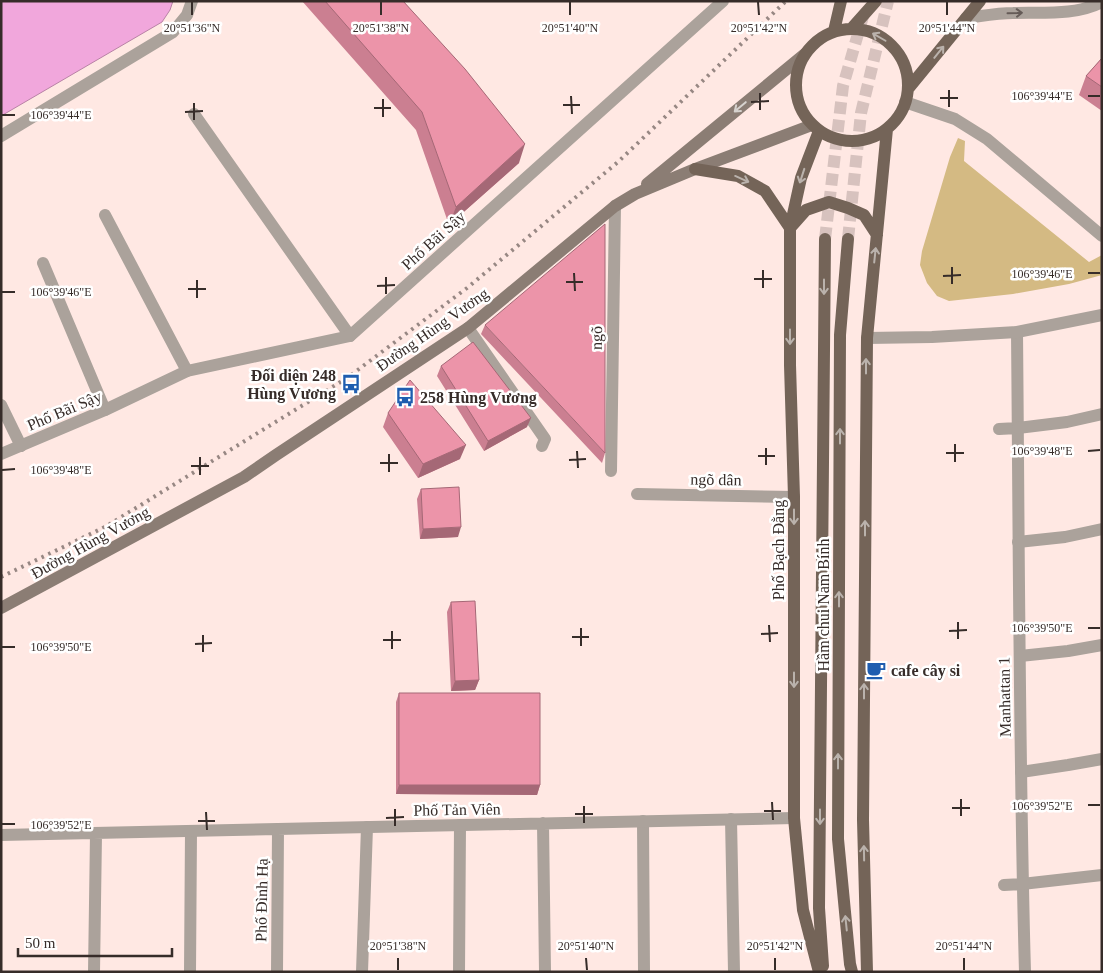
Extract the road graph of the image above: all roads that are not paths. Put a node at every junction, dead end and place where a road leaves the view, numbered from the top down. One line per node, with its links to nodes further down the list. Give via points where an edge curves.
1 (192, 1): 15 (street, via 187,15 173,32)
2 (723, 1): 29 (street, Phố Bãi Sậy)
3 (841, 1): 9 (main road)
4 (876, 1): 8 (main road)
5 (980, 1): 7 (main road)
6 (1102, 2): 7 (street, one-way to 6, via 1075,11)
7 (966, 18): 11 (main road, one-way to 7)
8 (852, 28): 9 (main road); 11 (main road, one-way to 8, via 907,74 893,47 881,37)
9 (834, 31): 10 (main road, via 818,40)
10 (805, 54): 13 (main road, via 798,68 797,98 802,112); 17 (main road, Đường Hùng Vương, one-way to 17)
11 (906, 96): 14 (main road, via 898,117); 22 (street, via 955,119 987,139)
12 (194, 114): 29 (street)
13 (816, 128): 14 (main road, via 840,140 857,141); 16 (main road, Đường Hùng Vương); 20 (main road, Phố Bạch Đằng, one-way to 20)
14 (887, 129): 21 (main road)
15 (1, 136)
16 (695, 169): 17 (main road, Đường Hùng Vương); 20 (main road, one-way to 20, via 738,176 765,191)
17 (636, 194): 18 (main road, Đường Hùng Vương)
18 (615, 206): 27 (main road, Đường Hùng Vương); 40 (street, ngõ)
19 (106, 215): 31 (street)
20 (790, 228): 21 (main road, via 806,210 829,202 864,215); 42 (main road, Phố Bạch Đằng, one-way to 42)
21 (877, 234): 30 (main road, one-way to 21)
22 (1102, 236)
23 (825, 239): 72 (main road, Hầm chui Nam Bính, one-way to 72, via 819,908)
24 (848, 239): 73 (main road, Hầm chui Nam Bính, one-way to 24, via 838,839 840,334)
25 (43, 264): 33 (street)
26 (1102, 315): 28 (street)
27 (468, 328): 38 (street, via 545,439); 45 (main road, Đường Hùng Vương, via 244,477)
28 (1017, 332): 30 (street); 35 (street, Manhattan 1)
29 (350, 336): 31 (street, Phố Bãi Sậy)
30 (867, 338): 74 (main road, one-way to 30, via 864,820)
31 (187, 372): 33 (street, Phố Bãi Sậy)
32 (1, 405): 37 (street)
33 (105, 410): 37 (street, Phố Bãi Sậy)
34 (1102, 414): 35 (street)
35 (1018, 428): 36 (street); 44 (street, Manhattan 1)
36 (999, 430)
37 (21, 446): 39 (street, Phố Bãi Sậy)
38 (542, 446)
39 (1, 454)
40 (611, 471)
41 (637, 494): 42 (street, ngõ dân)
42 (794, 497): 50 (main road, Phố Bạch Đằng, one-way to 50)
43 (1102, 529): 44 (street)
44 (1018, 542): 47 (street, Manhattan 1)
45 (1, 608)
46 (1102, 645): 47 (street)
47 (1020, 656): 49 (street, Manhattan 1)
48 (1102, 759): 49 (street)
49 (1021, 772): 61 (street, Manhattan 1)
50 (794, 818): 51 (street, Phố Tản Viên); 71 (main road, Phố Bạch Đằng, via 803,910)
51 (731, 819): 52 (street, Phố Tản Viên); 70 (street)
52 (643, 821): 53 (street, Phố Tản Viên); 69 (street)
53 (544, 823): 54 (street, Phố Tản Viên); 68 (street)
54 (460, 825): 55 (street, Phố Tản Viên); 67 (street)
55 (366, 827): 56 (street, Phố Tản Viên); 66 (street)
56 (278, 829): 57 (street, Phố Tản Viên); 65 (street, Phố Đình Hạ)
57 (191, 831): 58 (street, Phố Tản Viên); 64 (street)
58 (96, 834): 59 (street, Phố Tản Viên); 63 (street)
59 (1, 836)
60 (1102, 874): 61 (street)
61 (1022, 884): 62 (street); 75 (street, Manhattan 1)
62 (1004, 885)
63 (94, 972)
64 (190, 972)
65 (277, 972)
66 (362, 972)
67 (459, 972)
68 (545, 972)
69 (644, 972)
70 (734, 972)
71 (819, 972)
72 (824, 972)
73 (852, 972)
74 (867, 972)
75 (1025, 972)

